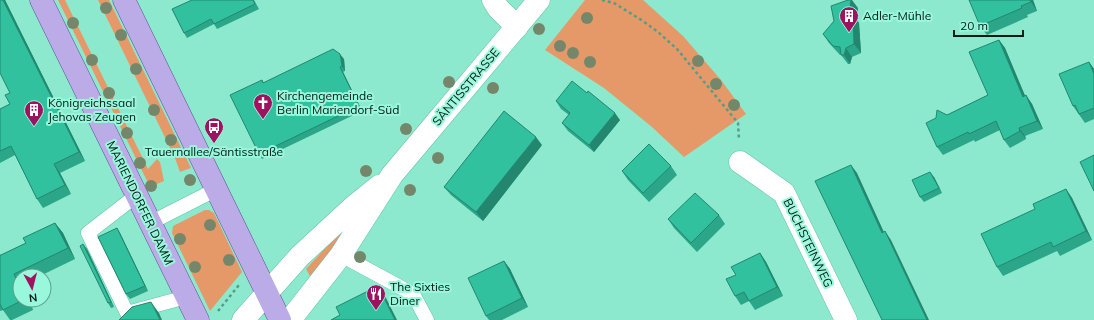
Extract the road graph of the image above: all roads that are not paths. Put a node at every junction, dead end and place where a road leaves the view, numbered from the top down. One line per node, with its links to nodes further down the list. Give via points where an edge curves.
1 (41, 0): 9 (main road, MARIENDORFER DAMM)
2 (124, 0): 8 (main road)
3 (492, 0): 5 (street)
4 (539, 0): 5 (street, SÄNTISSTRASSE)
5 (517, 27): 7 (street, SÄNTISSTRASSE)
6 (740, 162): 19 (street, BUCHSTEINWEG, via 784,193)
7 (392, 174): 11 (street, SÄNTISSTRASSE); 12 (street, SÄNTISSTRASSE, via 300,256)
8 (217, 189): 10 (lane); 12 (main road)
9 (137, 195): 10 (main road, MARIENDORFER DAMM); 13 (lane, via 88,233 127,313)
10 (150, 223): 13 (main road, MARIENDORFER DAMM)
11 (341, 255): 17 (street, SÄNTISSTRASSE); 18 (lane, via 413,294)
12 (267, 293): 15 (street, SÄNTISSTRASSE); 16 (main road)
13 (186, 297): 14 (main road, MARIENDORFER DAMM)
14 (198, 320)
15 (243, 320)
16 (280, 320)
17 (290, 320)
18 (427, 320)
19 (846, 320)

